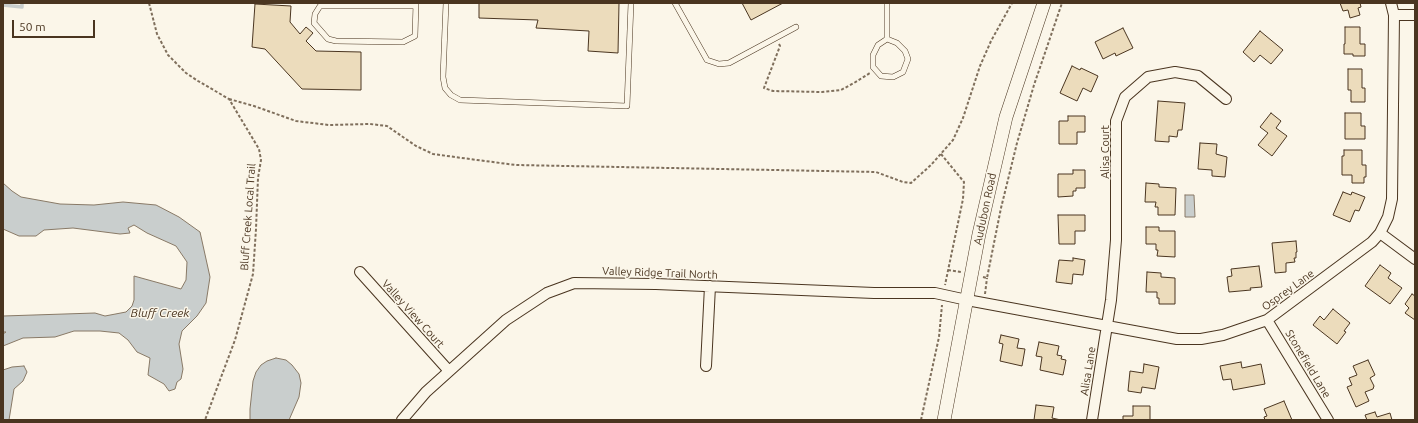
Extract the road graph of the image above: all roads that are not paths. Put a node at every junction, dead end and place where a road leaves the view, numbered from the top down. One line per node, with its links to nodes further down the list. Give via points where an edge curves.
1 (446, 3): 2 (lane, via 443,77 445,88 451,95 460,100 627,106)
2 (631, 3)
3 (675, 3): 10 (lane, via 707,60 719,64 729,63)
4 (887, 3): 11 (lane)
5 (1044, 3): 17 (street, Audubon Road, via 1006,117 979,234)
6 (1391, 3): 8 (street, Osprey Lane)
7 (416, 5): 7 (lane, via 415,36 403,42 332,40 328,39 314,23 315,14 320,6)
8 (1394, 15): 9 (street); 13 (street, Osprey Lane, via 1392,199 1388,217)
9 (1415, 15)
10 (796, 27)
11 (887, 39): 11 (lane, via 897,43 905,51 908,59 903,72 893,77 880,76 873,67 873,55 878,44)
12 (1226, 99): 19 (street, Alisa Court, via 1198,76 1175,72 1148,77 1125,97 1116,121 1116,240)
13 (1380, 233): 14 (street); 18 (street, Osprey Lane, via 1372,242)
14 (1415, 259)
15 (360, 272): 21 (street, Valley View Court)
16 (710, 286): 17 (street, Valley Ridge Trail North, via 935,293); 20 (street); 21 (street, Valley Ridge Trail North, via 574,283 547,293 506,320)
17 (967, 300): 19 (street, Osprey Lane); 23 (street, Audubon Road)
18 (1267, 320): 19 (street, Osprey Lane, via 1223,335 1202,339 1177,339); 25 (street, Stonefield Lane)
19 (1107, 326): 24 (street, Alisa Lane)
20 (706, 366)
21 (449, 371): 22 (street, Valley Ridge Trail North, via 426,392)
22 (402, 420)
23 (944, 420)
24 (1092, 420)
25 (1328, 420)

